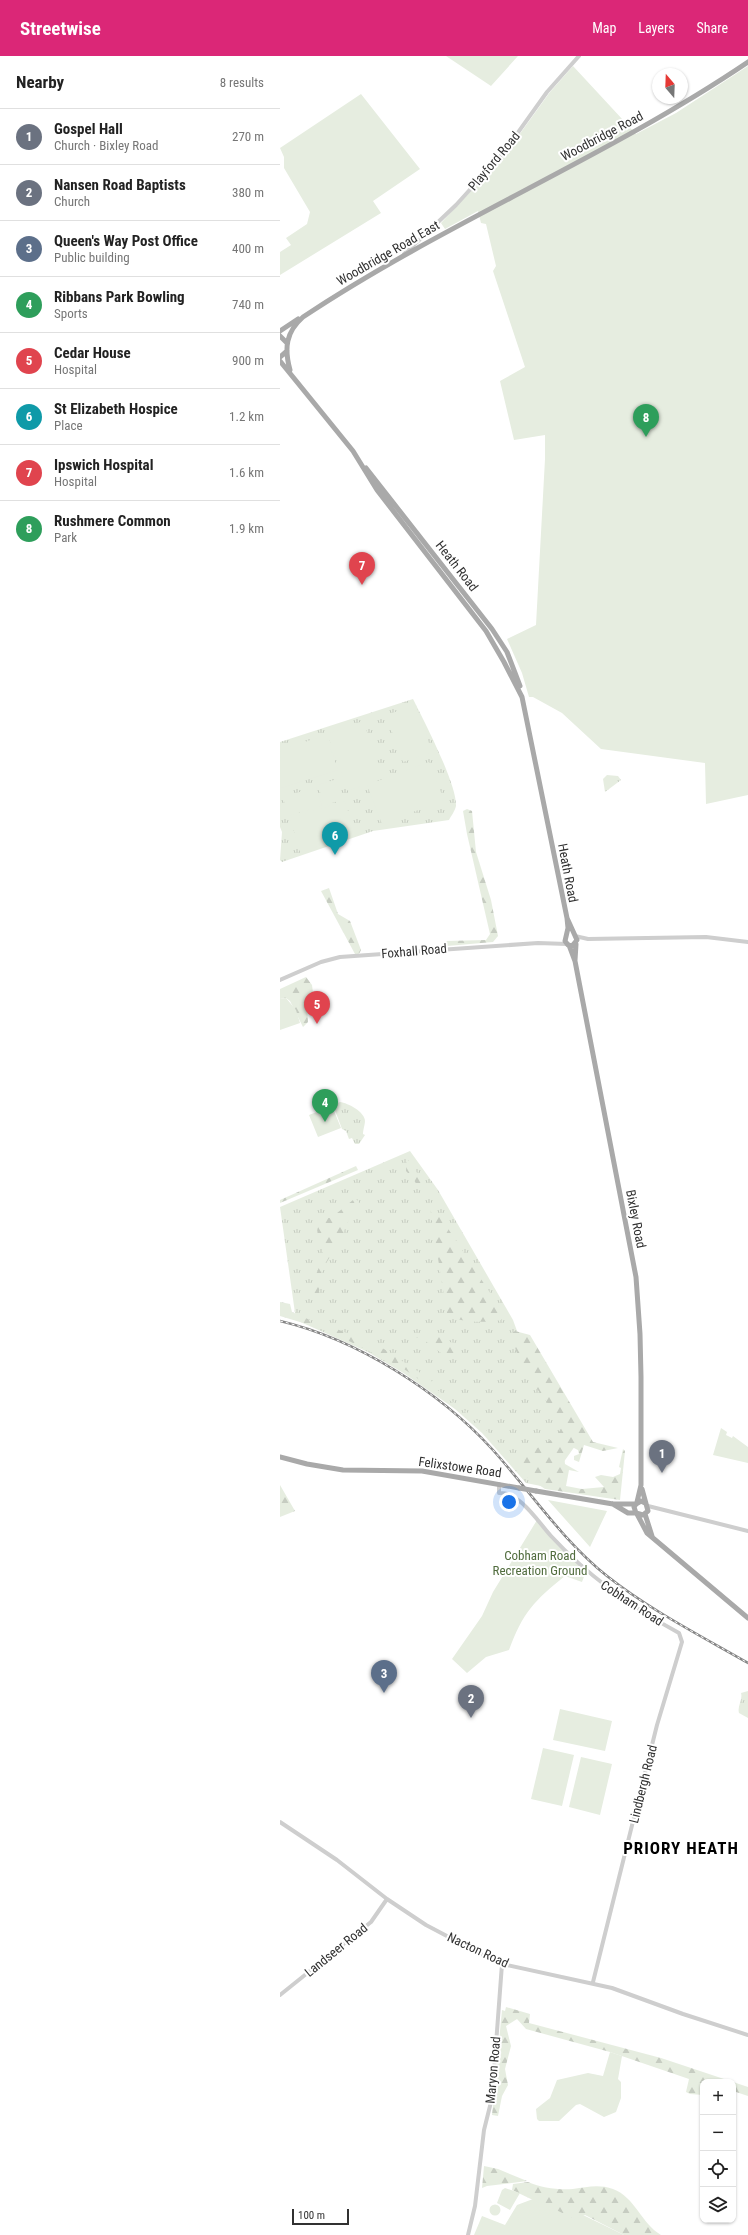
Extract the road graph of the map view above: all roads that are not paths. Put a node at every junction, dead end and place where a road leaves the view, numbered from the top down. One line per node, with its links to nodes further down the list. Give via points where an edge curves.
1 (580, 56): 4 (street, Playford Road, via 549,90 504,152)
2 (748, 62): 3 (main road, Woodbridge Road, via 672,111)
3 (485, 212): 5 (main road, Woodbridge Road East)
4 (435, 228): 5 (street); 6 (street, Playford Road, via 430,229)
5 (439, 236): 6 (main road, Woodbridge Road East)
6 (400, 258): 7 (main road, Woodbridge Road East)
7 (303, 317): 8 (main road, Woodbridge Road East); 10 (main road, Woodbridge Road East, via 290,330)
8 (280, 331)
9 (280, 336): 10 (main road)
10 (287, 343): 11 (main road)
11 (288, 350): 12 (main road); 14 (main road)
12 (280, 357)
13 (280, 361): 14 (main road, Heath Road)
14 (290, 371): 15 (main road, Heath Road)
15 (362, 464): 16 (main road, Heath Road, via 377,490 494,644); 16 (main road, Heath Road, via 492,629 512,664)
16 (520, 691): 17 (main road, Heath Road)
17 (566, 918): 18 (main road, Heath Road); 19 (main road, Heath Road)
18 (575, 936): 19 (main road); 20 (street); 23 (main road, Heath Road)
19 (566, 937): 21 (street, Foxhall Road); 24 (main road, Heath Road)
20 (588, 940): 22 (street, via 712,937); 23 (street)
21 (553, 942): 24 (street, Foxhall Road); 26 (street, Foxhall Road, via 340,958 321,962)
22 (748, 942)
23 (576, 943): 24 (main road); 25 (main road, Bixley Road)
24 (568, 945): 25 (main road, Bixley Road)
25 (575, 960): 29 (main road, Bixley Road, via 636,1277 640,1334)
26 (280, 980)
27 (280, 1457): 28 (main road, Felixstowe Road, via 343,1470 422,1471)
28 (499, 1484): 30 (main road, Felixstowe Road); 31 (street, Cobham Road, via 499,1493)
29 (641, 1485): 32 (main road, Bixley Road); 34 (main road, Bixley Road)
30 (517, 1487): 31 (street); 33 (main road, Felixstowe Road, bridge)
31 (514, 1498): 41 (street, Cobham Road, via 531,1512 575,1562 604,1587)
32 (636, 1503): 33 (main road, Felixstowe Road); 34 (main road, Felixstowe Road); 37 (main road, Bixley Road, via 634,1510)
33 (613, 1504): 37 (main road, Felixstowe Road, via 628,1513)
34 (646, 1504): 35 (street); 36 (main road)
35 (661, 1510): 36 (street); 38 (street)
36 (646, 1513): 37 (main road, Felixstowe Road); 39 (main road)
37 (637, 1514): 39 (main road, via 643,1528)
38 (748, 1531)
39 (652, 1536): 40 (main road)
40 (748, 1618)
41 (680, 1633): 45 (street, Lindbergh Road, via 682,1642 657,1725)
42 (280, 1822): 43 (street, Nacton Road, via 337,1860)
43 (388, 1899): 44 (street, Nacton Road, via 444,1936); 46 (street, Landseer Road, via 371,1922)
44 (502, 1964): 45 (street, Nacton Road); 48 (street, Maryon Road, via 492,2098 484,2130 475,2206)
45 (593, 1982): 47 (street, Nacton Road)
46 (280, 1995)
47 (748, 2034)
48 (468, 2235)

